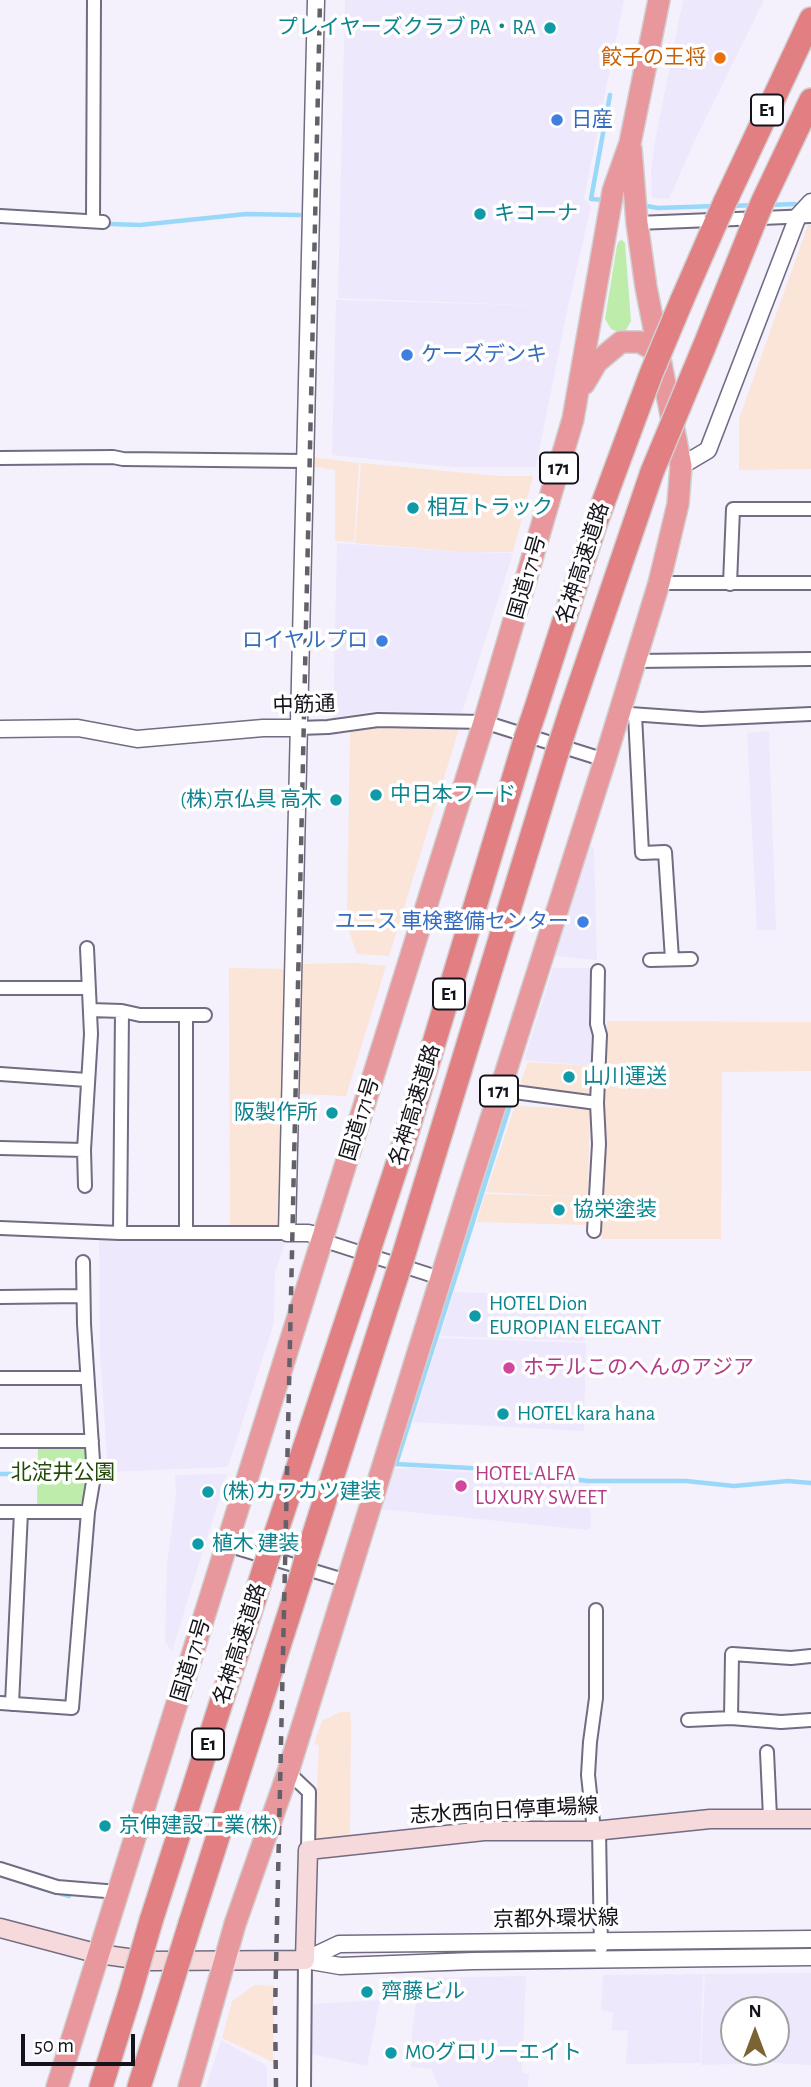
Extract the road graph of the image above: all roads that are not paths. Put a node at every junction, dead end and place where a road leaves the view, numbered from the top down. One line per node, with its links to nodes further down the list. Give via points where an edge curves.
1 (94, 0): 9 (street, via 98,222)
2 (316, 0): 14 (street)
3 (659, 0): 6 (highway, 国道171号 / 171)
4 (811, 19): 88 (highway, 名神高速道路 / E1, bridge, via 682,300 596,522 404,1143)
5 (811, 100): 89 (highway, 名神高速道路 / E1, bridge, via 759,210 652,472 571,710)
6 (630, 143): 8 (highway, 国道171号 / 171); 12 (highway, 国道171号 / 171, via 611,200)
7 (811, 202): 10 (street)
8 (636, 210): 10 (street); 11 (highway, 国道171号 / 171)
9 (0, 216)
10 (804, 216): 15 (street, via 708,450)
11 (659, 353): 12 (highway, via 640,342 621,342 597,362); 15 (highway, 国道171号 / 171)
12 (578, 396): 24 (highway, 国道171号 / 171)
13 (0, 458): 14 (street)
14 (304, 461): 25 (street)
15 (681, 466): 17 (highway, 国道171号 / 171, via 678,504)
16 (811, 509): 19 (street, via 733,509)
17 (659, 583): 19 (street); 21 (highway, 国道171号 / 171)
18 (811, 583): 19 (street)
19 (730, 584)
20 (811, 659): 21 (street)
21 (635, 661): 22 (highway, 国道171号 / 171)
22 (628, 713): 23 (street, via 701,719); 27 (highway, 国道171号 / 171); 31 (street, via 642,853 665,852)
23 (811, 714)
24 (484, 722): 25 (street, 中筋通, via 378,720); 27 (street, 中筋通); 51 (highway, 国道171号 / 171)
25 (299, 728): 26 (street, 中筋通, via 137,738 78,728); 50 (street)
26 (0, 729)
27 (605, 760): 41 (highway, 国道171号 / 171)
28 (87, 948): 34 (street)
29 (691, 959): 31 (street)
30 (650, 960): 31 (street)
31 (672, 960)
32 (598, 971): 42 (street)
33 (0, 988): 34 (street)
34 (89, 988): 35 (street)
35 (90, 1010): 36 (street); 40 (street)
36 (122, 1010): 37 (street, via 140,1015); 48 (street)
37 (186, 1015): 38 (street); 49 (street)
38 (205, 1015)
39 (0, 1074): 40 (street)
40 (87, 1080): 44 (street)
41 (499, 1090): 42 (street); 53 (highway, 国道171号 / 171)
42 (597, 1103): 47 (street)
43 (0, 1148): 44 (street)
44 (84, 1150): 45 (street)
45 (85, 1186)
46 (0, 1228): 48 (street)
47 (594, 1231)
48 (120, 1233): 49 (street)
49 (186, 1234): 50 (street)
50 (287, 1234): 51 (street)
51 (323, 1237): 53 (street); 63 (highway, 国道171号 / 171)
52 (83, 1262): 54 (street)
53 (440, 1279): 64 (highway, 国道171号 / 171)
54 (83, 1296): 55 (street); 57 (street)
55 (0, 1297)
56 (0, 1378): 57 (street)
57 (87, 1378): 59 (street)
58 (0, 1441): 59 (street)
59 (92, 1441): 60 (street, via 94,1476)
60 (88, 1511): 62 (street); 67 (street, via 72,1708)
61 (0, 1512): 62 (street)
62 (21, 1512): 67 (street)
63 (227, 1545): 64 (street); 78 (highway, 国道171号 / 171)
64 (347, 1581): 72 (highway, 国道171号 / 171)
65 (596, 1610): 75 (street, via 596,1698 588,1775)
66 (811, 1656): 68 (street, via 732,1654)
67 (6, 1704)
68 (731, 1718): 69 (street); 70 (street)
69 (688, 1720)
70 (811, 1720)
71 (767, 1752): 73 (street)
72 (288, 1772): 76 (street, via 309,1792); 86 (highway, 国道171号 / 171)
73 (770, 1817): 74 (main road, 志水西向日停車場線); 75 (main road, 志水西向日停車場線)
74 (811, 1819)
75 (596, 1830): 76 (main road, 志水西向日停車場線, via 484,1830); 81 (street)
76 (308, 1850): 84 (main road)
77 (0, 1869): 78 (street, via 57,1887)
78 (118, 1892): 82 (highway, 国道171号 / 171)
79 (0, 1928): 82 (main road, 京都外環状線)
80 (811, 1939): 81 (street, 京都外環状線)
81 (601, 1941): 84 (street, 京都外環状線, via 339,1944); 85 (street)
82 (99, 1954): 86 (main road, 京都外環状線, via 149,1961); 87 (highway, 国道171号 / 171)
83 (811, 1957): 85 (street, 京都外環状線)
84 (305, 1959): 85 (street, 京都外環状線, via 340,1966); 86 (main road, 京都外環状線); 91 (street)
85 (601, 1959)
86 (224, 1960): 90 (highway, 国道171号 / 171)
87 (57, 2087)
88 (101, 2087)
89 (139, 2087)
90 (189, 2087)
91 (304, 2087)

